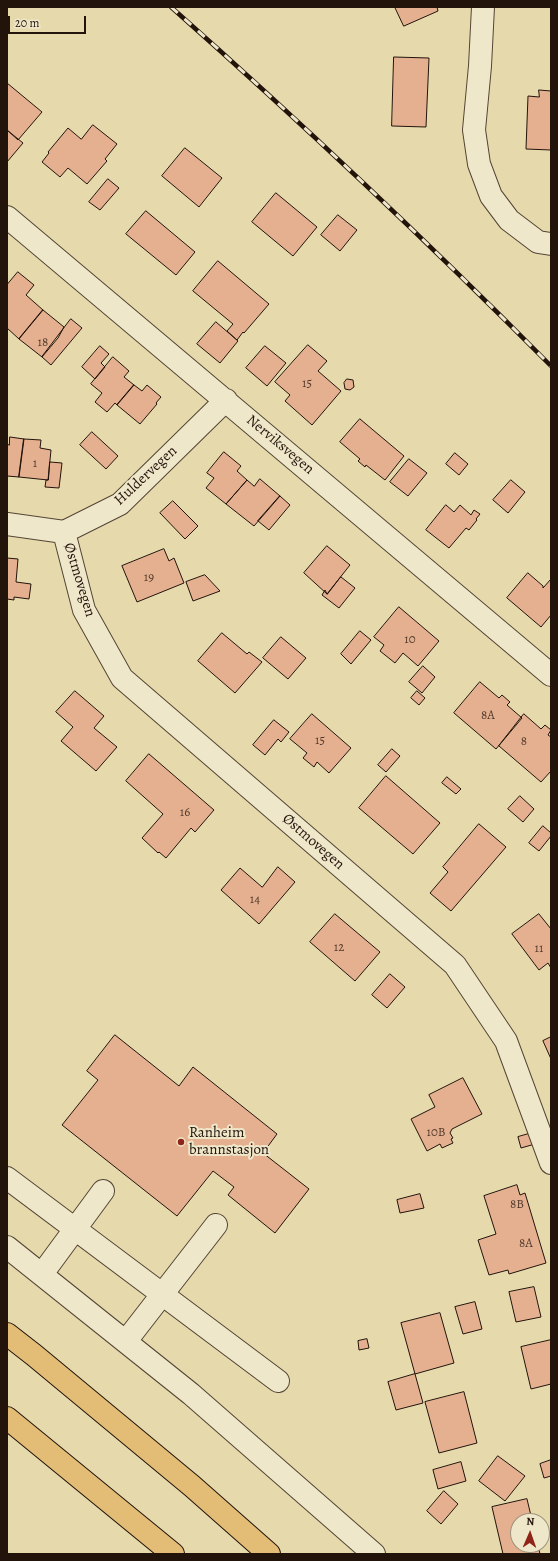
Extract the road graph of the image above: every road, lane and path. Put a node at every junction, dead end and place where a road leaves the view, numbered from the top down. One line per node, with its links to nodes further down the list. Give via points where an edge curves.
1 (483, 7): 3 (street, via 474,130 479,164 491,196 509,220 538,242)
2 (7, 217): 4 (street, Nerviksvegen)
3 (551, 244)
4 (226, 400): 6 (street, Huldervegen, via 120,504); 7 (street, Nerviksvegen)
5 (7, 524): 6 (street)
6 (64, 532): 8 (street, Østmovegen, via 84,610 122,678 455,965 506,1041)
7 (551, 675)
8 (551, 1163)
9 (7, 1178): 12 (street)
10 (103, 1191): 12 (street)
11 (216, 1225): 15 (street)
12 (75, 1228): 14 (street); 15 (street)
13 (7, 1247): 14 (street)
14 (42, 1274): 17 (street)
15 (161, 1294): 17 (street); 18 (street)
16 (7, 1334): 21 (highway, via 192,1486)
17 (126, 1341): 22 (street, via 191,1394)
18 (278, 1381)
19 (7, 1418): 20 (highway)
20 (173, 1554)
21 (269, 1554)
22 (374, 1554)

